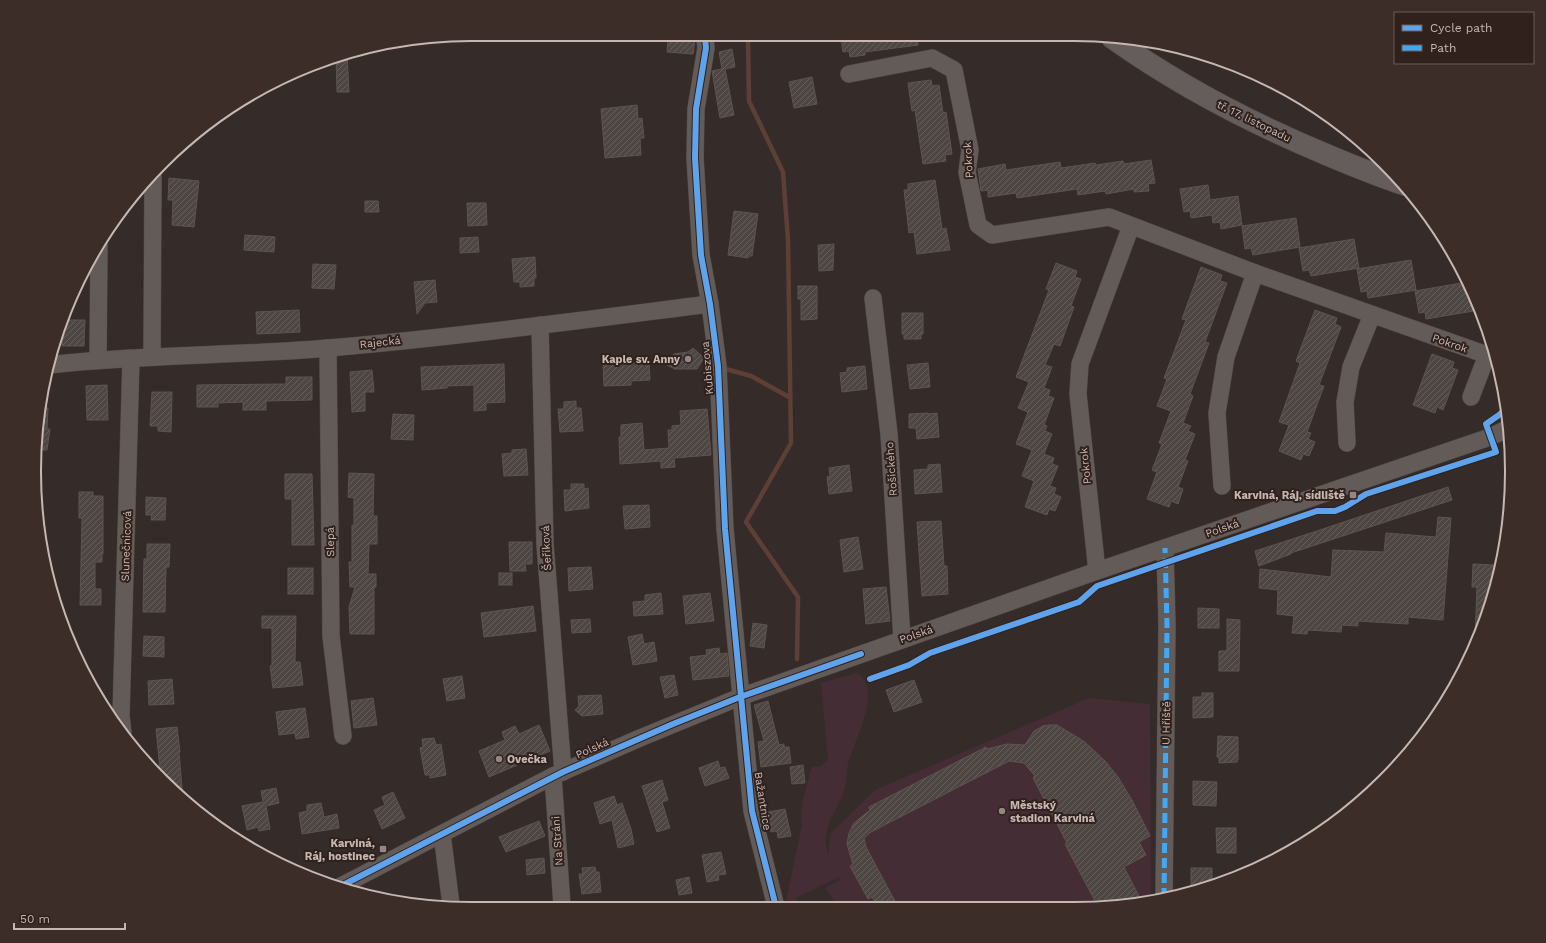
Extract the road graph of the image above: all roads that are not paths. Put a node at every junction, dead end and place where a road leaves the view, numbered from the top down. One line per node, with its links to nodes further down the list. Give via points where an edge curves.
1 (705, 41): 10 (street, Kubiszova, via 706,48 696,109 694,158 701,255)
2 (1120, 44): 4 (main road, tř. 17. listopadu, via 1233,112 1359,169)
3 (849, 74): 6 (street, Pokrok, via 932,58 954,70 970,150 967,172 978,225 992,235 1109,217)
4 (1391, 180)
5 (153, 183): 14 (street)
6 (1131, 226): 8 (street, Pokrok); 23 (street, Pokrok, via 1080,364 1078,394)
7 (100, 255): 16 (street)
8 (1255, 273): 11 (street, Pokrok); 21 (street, via 1226,357 1216,413)
9 (873, 298): 24 (street, Rošického, via 889,434)
10 (710, 304): 12 (street, Rajecká); 25 (street, Kubiszova, via 718,366 725,529)
11 (1372, 315): 18 (street, Pokrok, via 1487,356); 20 (street, via 1351,367 1345,402)
12 (540, 325): 13 (street, Rajecká); 28 (street, Šeříková, via 546,544)
13 (328, 348): 14 (street, Rajecká); 27 (street, Slepá, via 331,636)
14 (152, 357): 15 (street, Rajecká)
15 (131, 358): 16 (street, Rajecká); 26 (street, Slunečnicová)
16 (98, 359): 17 (street, Rajecká)
17 (55, 364)
18 (1470, 397)
19 (1503, 431): 22 (street, Polská)
20 (1348, 443)
21 (1222, 486)
22 (1165, 548): 23 (street, Polská); 31 (street, U Hřiště, via 1167,625)
23 (1096, 571): 24 (street, Polská)
24 (902, 639): 25 (street, Polská)
25 (740, 697): 28 (street, Polská, via 666,726); 34 (street, Bažantnice, via 752,811)
26 (122, 722)
27 (343, 736)
28 (558, 774): 29 (street, Polská); 33 (street, Na Stráni)
29 (442, 834): 30 (street, Polská); 32 (street)
30 (347, 883)
31 (1164, 892)
32 (451, 901)
33 (562, 902)
34 (775, 902)

